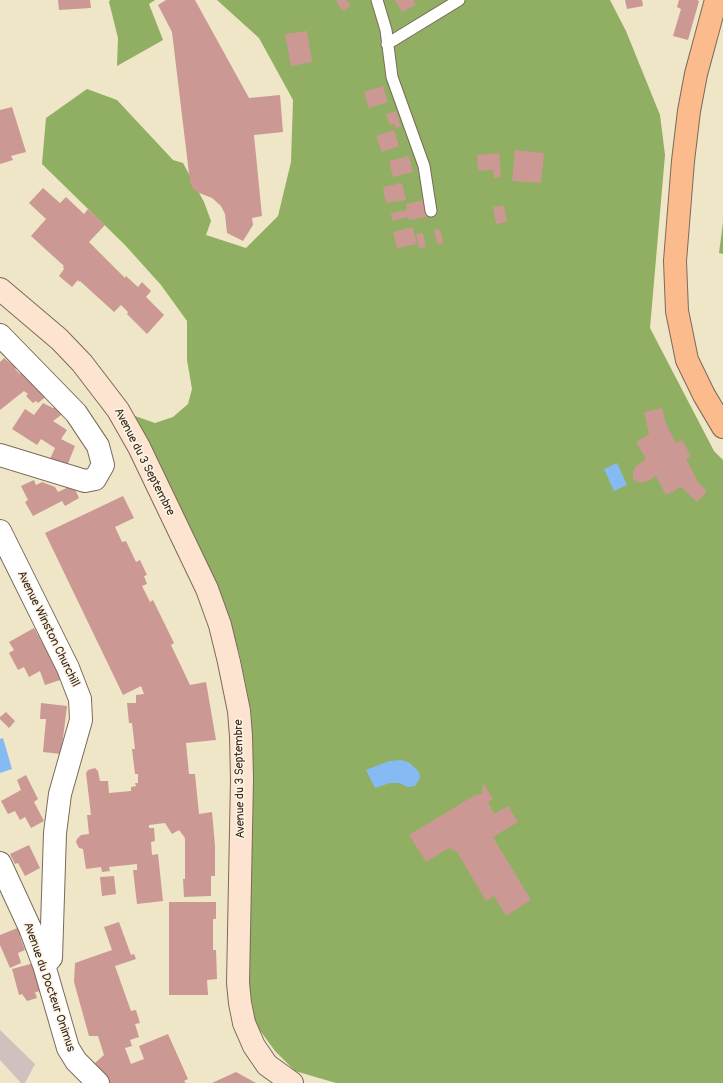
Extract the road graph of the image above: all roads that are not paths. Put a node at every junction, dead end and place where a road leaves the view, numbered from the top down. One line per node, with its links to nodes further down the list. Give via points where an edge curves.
1 (377, 0): 4 (lane, via 386,30)
2 (459, 0): 4 (lane)
3 (716, 0): 8 (main road, via 689,111 674,261 677,311 687,360)
4 (387, 44): 5 (lane, via 392,77 424,166)
5 (431, 211)
6 (0, 289): 14 (main road, Avenue du 3 Septembre, via 59,339 118,410 139,447 207,589 220,625 229,662 239,711 241,736 238,983 240,1003 244,1023 254,1046 268,1065)
7 (0, 335): 9 (street, via 76,413 98,446 103,465 95,479 84,481)
8 (723, 427)
9 (0, 455)
10 (0, 531): 12 (street, Avenue Winston Churchill, via 68,668 80,699 81,720 60,794 55,833 52,958)
11 (0, 863): 12 (street, Avenue du Docteur Onimus)
12 (44, 965): 13 (street, Avenue du Docteur Onimus, via 68,1048 76,1061)
13 (98, 1083)
14 (292, 1083)

